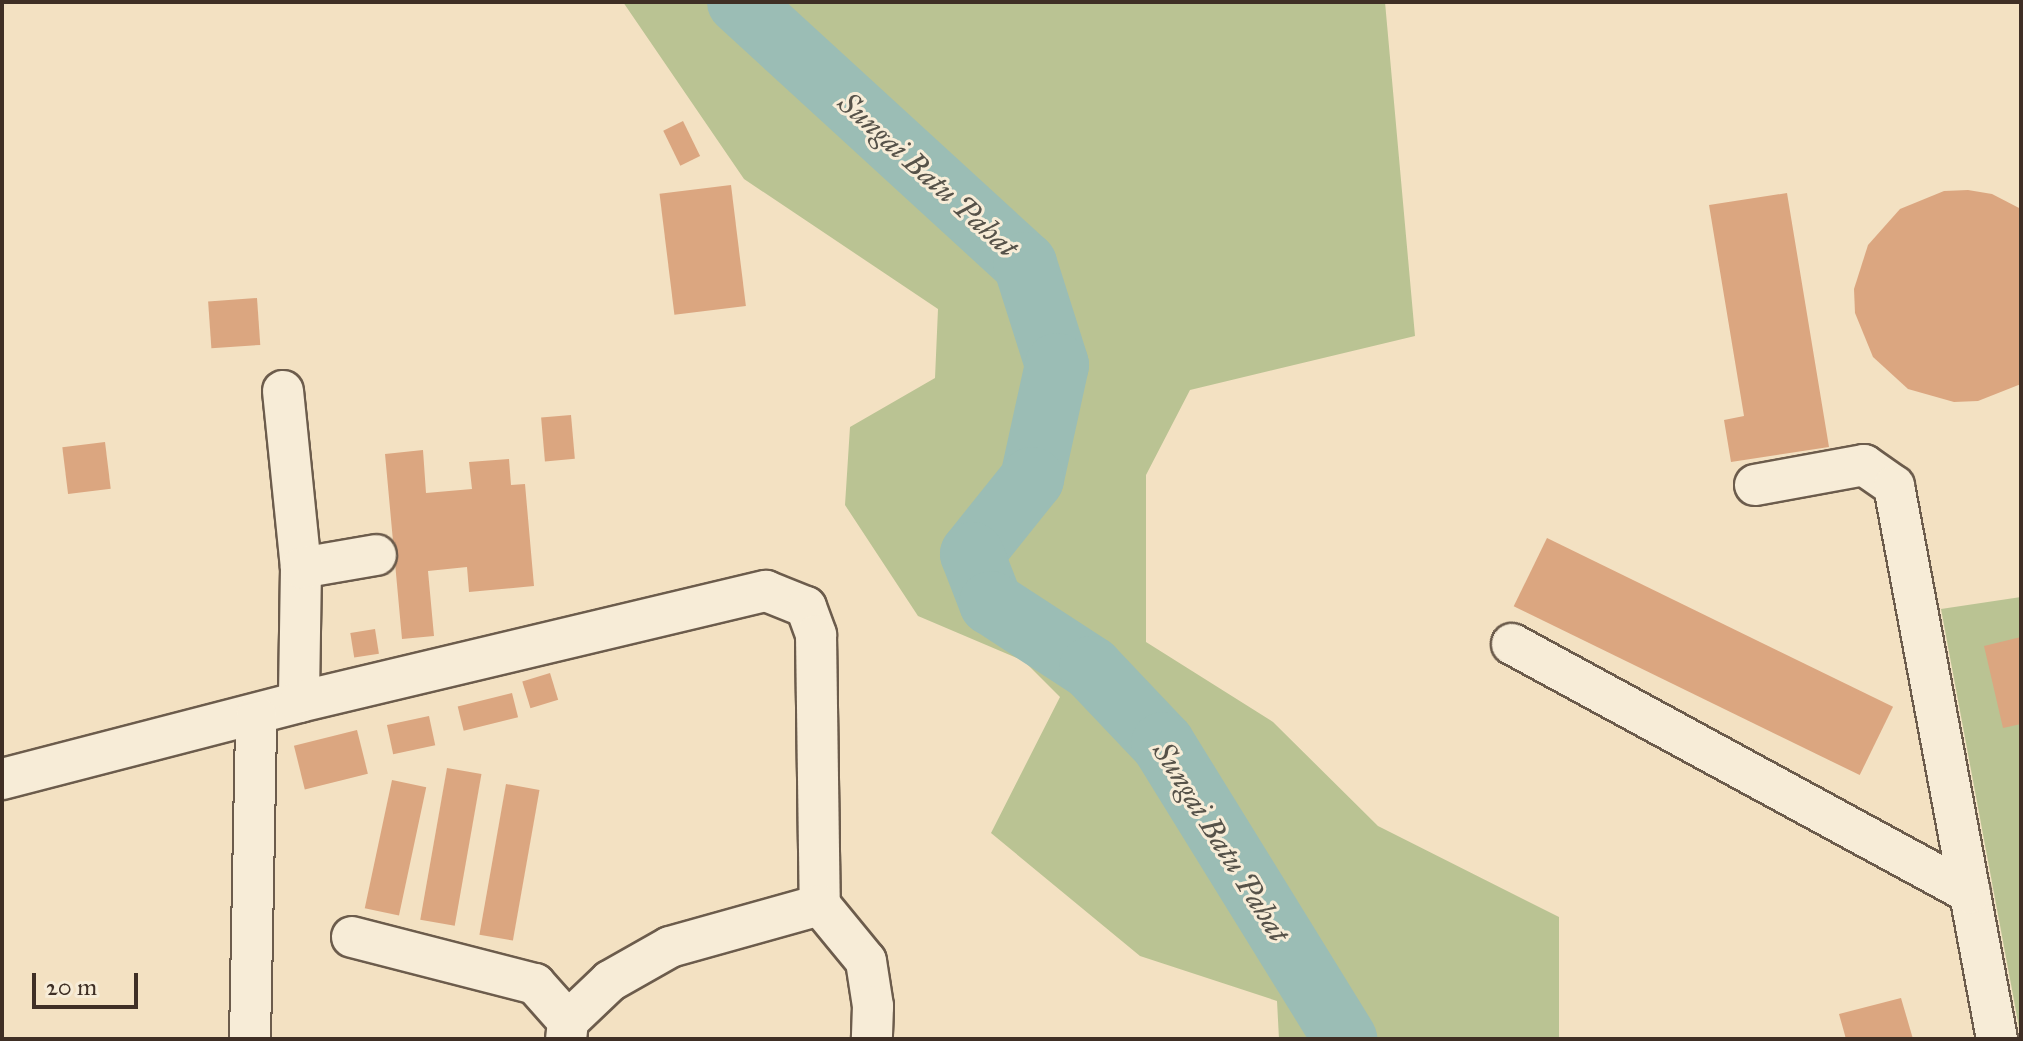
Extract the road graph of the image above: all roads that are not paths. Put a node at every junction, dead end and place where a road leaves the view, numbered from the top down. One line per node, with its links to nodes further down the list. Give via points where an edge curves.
1 (283, 391): 4 (lane)
2 (1755, 485): 9 (lane, via 1864,465 1894,486)
3 (376, 555): 4 (lane)
4 (301, 568): 6 (lane)
5 (1512, 644): 9 (lane)
6 (299, 702): 7 (lane); 10 (lane, via 766,591 806,607 816,635)
7 (256, 716): 8 (lane); 13 (lane)
8 (2, 779)
9 (1970, 893): 15 (lane)
10 (820, 905): 12 (lane, via 670,947 610,981); 14 (lane, via 866,961)
11 (352, 937): 12 (lane, via 535,984)
12 (567, 1030)
13 (250, 1039)
14 (872, 1039)
15 (1997, 1039)

